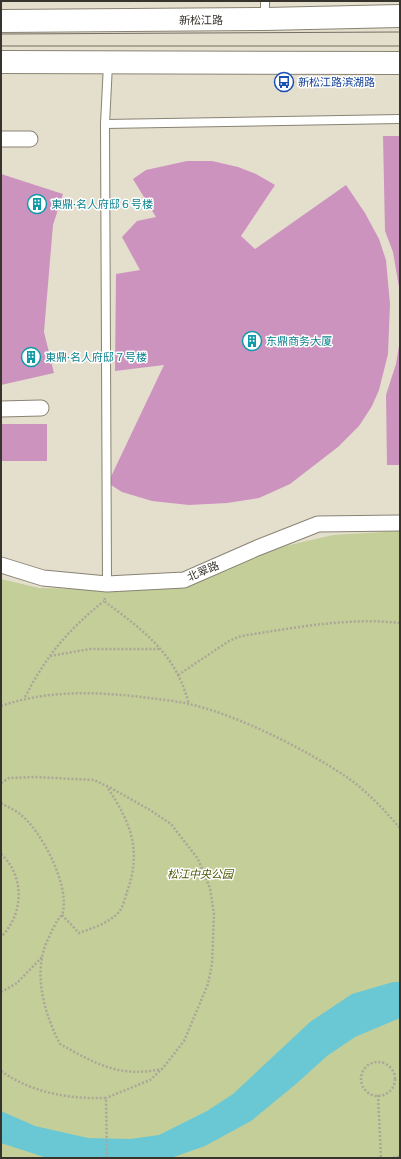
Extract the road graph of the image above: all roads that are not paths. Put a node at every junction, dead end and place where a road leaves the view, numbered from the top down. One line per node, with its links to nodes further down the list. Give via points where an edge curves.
1 (265, 10): 2 (main road, 新松江路); 3 (main road, 新松江路)
2 (400, 16)
3 (1, 21)
4 (1, 62): 5 (main road)
5 (108, 63): 6 (main road); 8 (lane)
6 (400, 63)
7 (400, 119): 8 (lane)
8 (105, 124): 15 (lane)
9 (30, 138): 10 (street)
10 (1, 139)
11 (41, 408): 12 (street)
12 (1, 410)
13 (400, 523): 15 (street, 北翠路, via 318,524 184,580)
14 (1, 565): 15 (street, 北翠路, via 43,578)
15 (107, 584)

